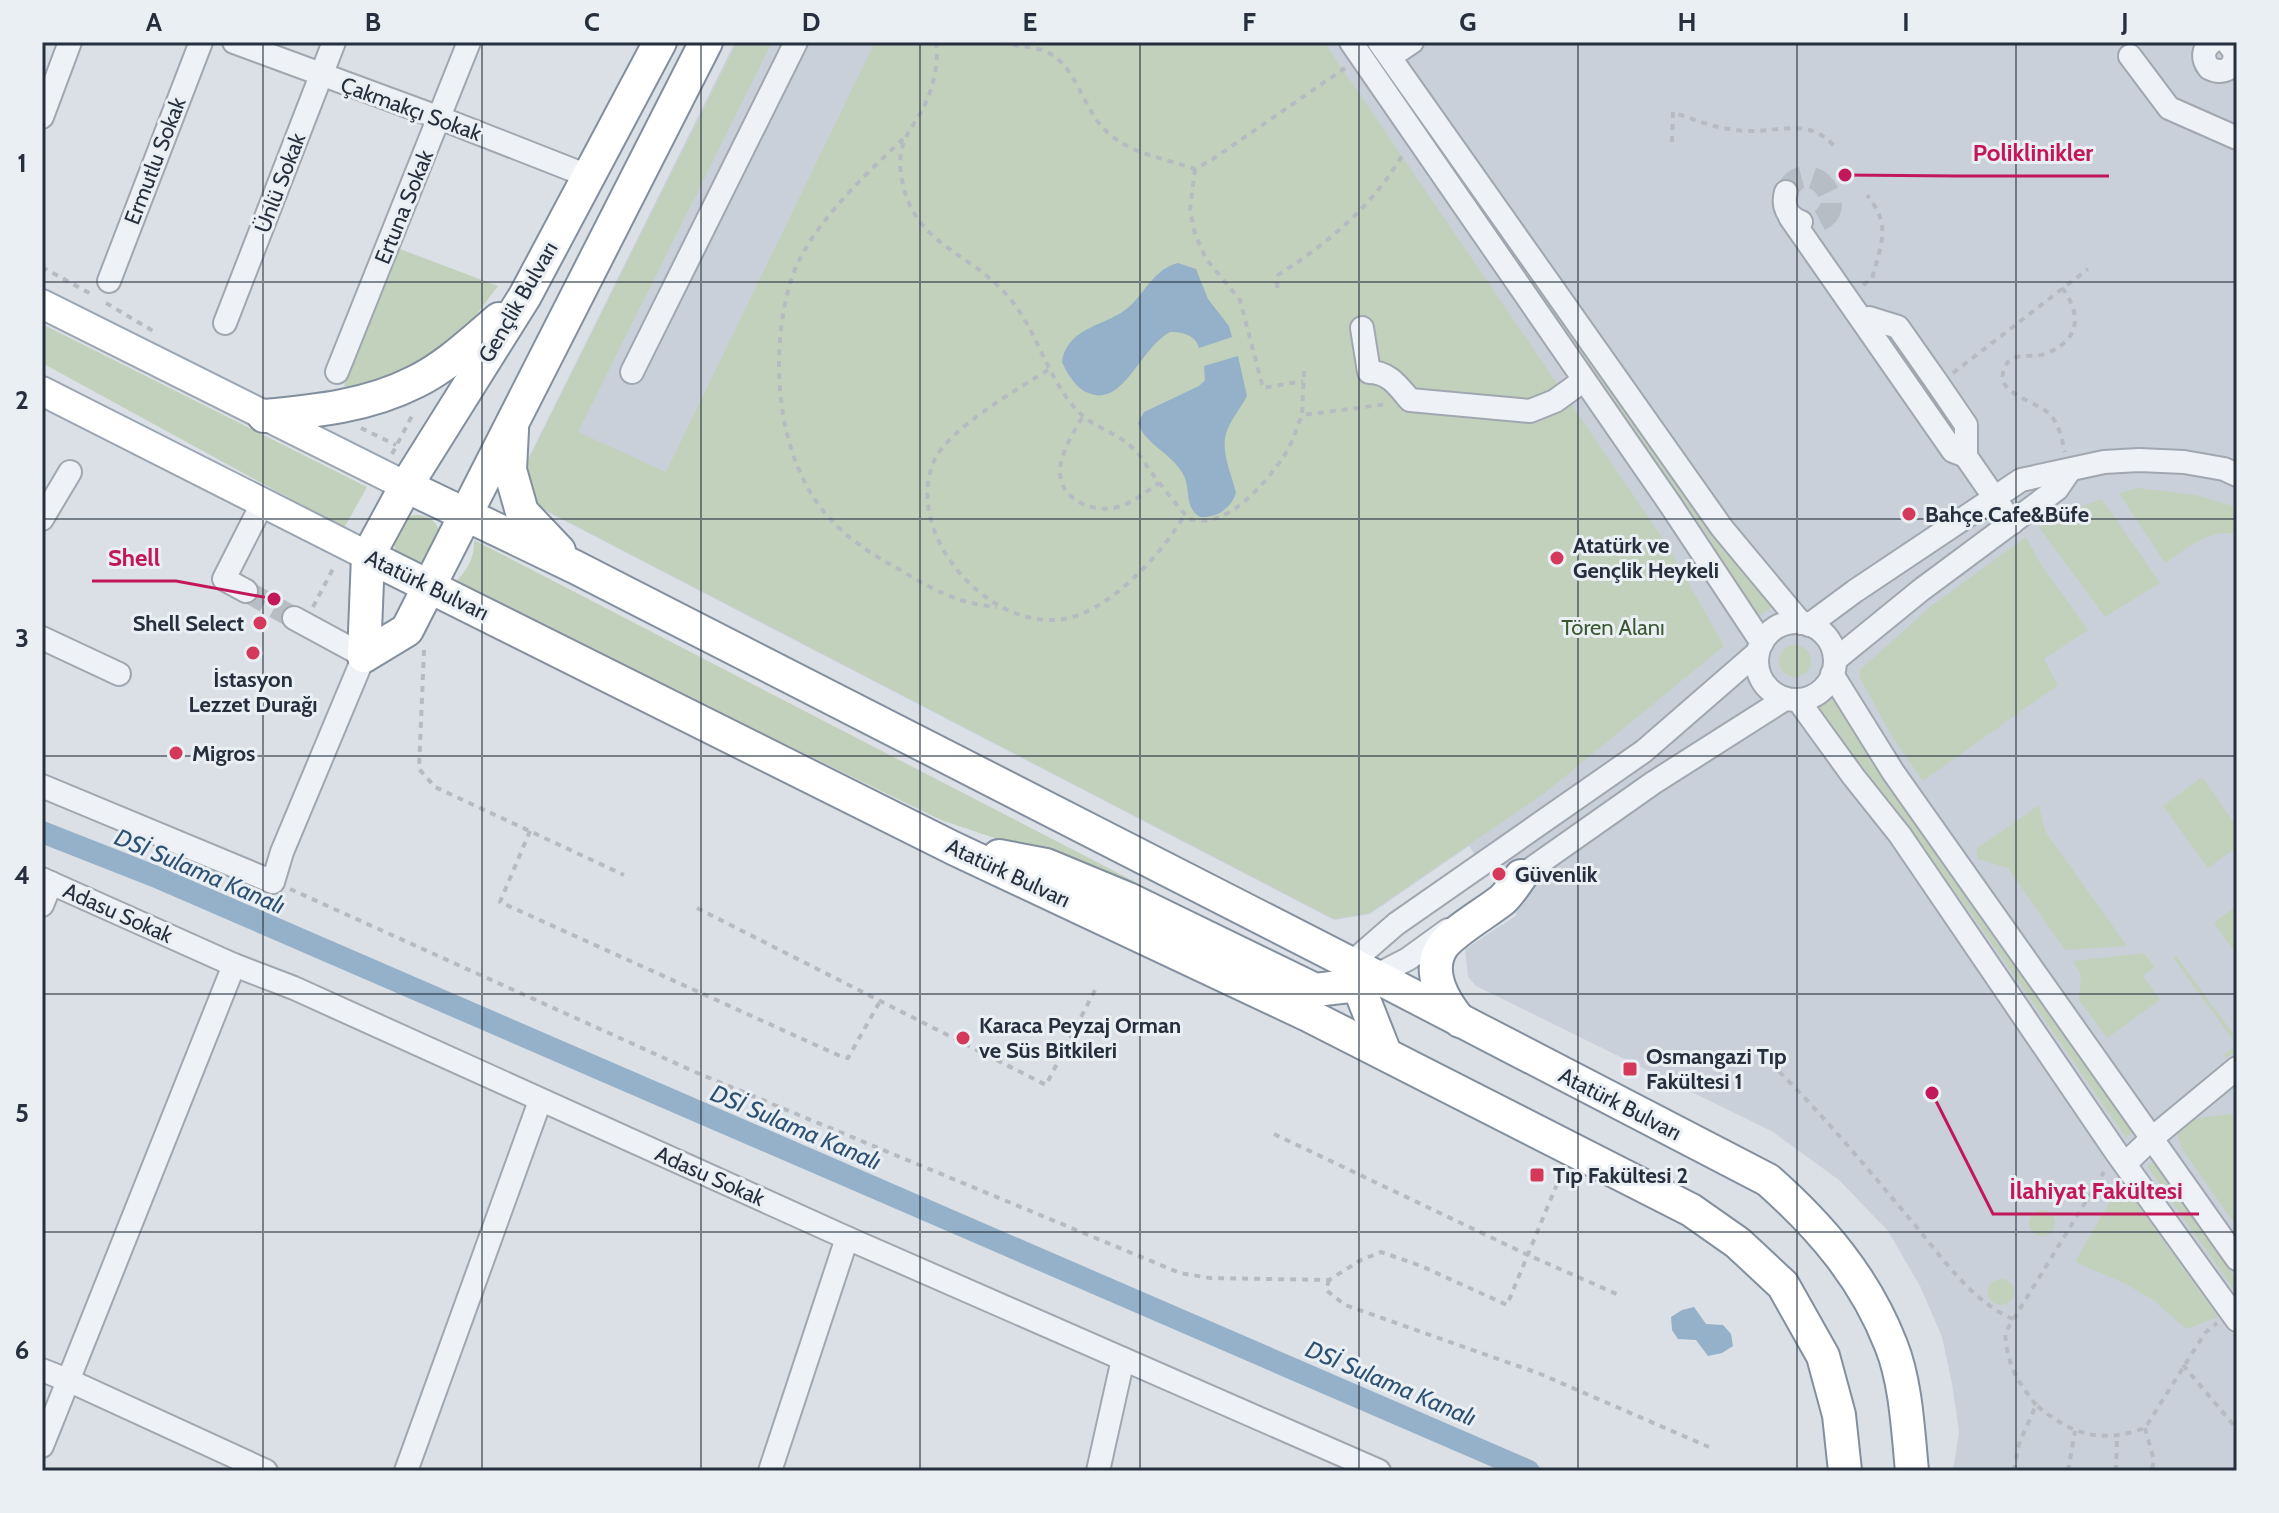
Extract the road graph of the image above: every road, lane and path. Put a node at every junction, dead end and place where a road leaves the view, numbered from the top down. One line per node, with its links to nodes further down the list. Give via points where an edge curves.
1 (70, 42): 19 (street)
2 (201, 42): 33 (street, Ermutlu Sokak)
3 (234, 42): 17 (street, Çakmakçı Sokak)
4 (334, 42): 17 (street, Ünlü Sokak)
5 (469, 42): 20 (street, Ertuna Sokak)
6 (660, 42): 27 (highway, Gençlik Bulvarı)
7 (706, 42): 53 (highway, Gençlik Bulvarı)
8 (796, 42): 44 (street)
9 (936, 42): 23 (path, via 932,86)
10 (1001, 42): 26 (path, via 1046,51 1063,66 1104,129 1123,143)
11 (1412, 42): 14 (street)
12 (2212, 42): 18 (street, via 2204,53 2206,64)
13 (2227, 42): 18 (street, via 2235,56)
14 (1383, 48): 15 (street); 72 (street, via 1722,528)
15 (1356, 50): 21 (street); 26 (path)
16 (2130, 56): 22 (street, via 2169,108)
17 (321, 76): 20 (street, Çakmakçı Sokak); 39 (street, Ünlü Sokak)
18 (2231, 81)
19 (42, 117)
20 (440, 118): 27 (street, Çakmakçı Sokak); 43 (street, Ertuna Sokak)
21 (1415, 135): 34 (path, via 1389,178 1354,219 1278,275); 45 (street)
22 (2237, 138)
23 (903, 139): 41 (path, via 901,174 912,212 934,239 1005,292 1031,327); 70 (path, via 830,214 789,285 780,378 785,429 802,477 847,536 946,597)
24 (1672, 142): 25 (path, via 1673,112 1746,131 1800,127 1823,134)
25 (1835, 147)
26 (1195, 169): 46 (path, via 1190,210 1195,234 1206,259 1240,300 1263,388)
27 (588, 176): 36 (highway, Gençlik Bulvarı)
28 (1786, 192): 30 (street, via 1784,202)
29 (1867, 195): 32 (path, via 1884,225)
30 (1806, 223): 38 (street); 54 (street, via 1953,451)
31 (2088, 269): 35 (path)
32 (1872, 279)
33 (109, 281)
34 (1277, 288)
35 (2062, 288): 47 (path); 56 (path, via 2075,312 2069,337 2047,354 2012,358 2002,377 2015,395 2052,416)
36 (525, 296): 51 (highway, via 448,362 416,382 331,409); 59 (highway, Gençlik Bulvarı)
37 (42, 304): 51 (main road)
38 (1869, 318): 47 (street, via 1898,327); 54 (street)
39 (225, 323)
40 (1362, 328): 49 (street, via 1369,372 1382,372)
41 (1048, 370): 52 (path); 70 (path, via 971,422 934,461 928,490 940,542 955,566)
42 (1304, 371): 46 (path)
43 (337, 372)
44 (632, 372)
45 (1584, 380): 49 (street, via 1530,411); 75 (street)
46 (1303, 381): 50 (path)
47 (1938, 384): 54 (street, via 1966,425)
48 (42, 391): 61 (main road, Atatürk Bulvarı)
49 (1410, 400): 50 (path)
50 (1302, 415): 62 (path, via 1284,456 1237,507 1203,523)
51 (264, 416): 59 (main road)
52 (1082, 418): 58 (path, via 1134,449); 58 (path, via 1060,472 1074,499 1085,506 1120,506)
53 (512, 422): 63 (highway, Gençlik Bulvarı); 67 (highway, via 510,470 522,512)
54 (1966, 456): 60 (street)
55 (2233, 468): 56 (street, via 2139,460)
56 (2070, 470): 60 (street, via 2021,480); 65 (street, via 2057,489)
57 (70, 472): 64 (street)
58 (1159, 483): 62 (path)
59 (406, 486): 63 (highway, Atatürk Bulvarı); 66 (highway, Gençlik Bulvarı)
60 (1995, 497): 65 (street); 72 (street)
61 (262, 504): 66 (main road, Atatürk Bulvarı); 69 (street, via 224,579)
62 (1185, 514): 70 (path, via 1139,574 1096,606 1071,618 1046,621)
63 (467, 515): 67 (highway, Atatürk Bulvarı); 68 (highway, Gençlik Bulvarı)
64 (42, 519)
65 (2012, 523): 77 (street, via 1921,590)
66 (368, 556): 68 (highway, Atatürk Bulvarı); 76 (highway)
67 (575, 567): 90 (highway, Atatürk Bulvarı)
68 (429, 586): 73 (highway, Gençlik Bulvarı); 82 (highway, Atatürk Bulvarı)
69 (246, 591)
70 (997, 607)
71 (294, 618): 76 (street)
72 (1805, 624): 75 (street, via 1774,629); 77 (street, via 1827,639)
73 (407, 630): 76 (highway); 81 (path, via 425,653 419,769 435,787)
74 (42, 638): 78 (street)
75 (1760, 648): 79 (street, via 1757,666 1762,681 1772,692); 90 (street, via 1644,751 1396,924)
76 (364, 656): 86 (street)
77 (1834, 667): 79 (street, via 1817,694); 99 (street, via 1893,772)
78 (119, 674)
79 (1792, 699): 84 (street, via 1653,783); 101 (street, via 1900,835)
80 (42, 786): 86 (street)
81 (530, 831): 83 (path); 92 (path, via 500,902 840,1056 848,1058 854,1050)
82 (953, 848): 90 (highway, via 1046,865 1315,990); 94 (highway, Atatürk Bulvarı)
83 (624, 875)
84 (1521, 876): 90 (street, via 1408,959); 93 (highway, via 1505,898 1442,946 1438,983)
85 (47, 881): 87 (street); 89 (street, Adasu Sokak)
86 (273, 882): 105 (path, via 695,1072 1180,1273)
87 (42, 905)
88 (697, 908): 92 (path)
89 (234, 965): 97 (street, Adasu Sokak); 112 (street)
90 (1361, 975): 93 (highway, Atatürk Bulvarı); 94 (highway)
91 (1095, 990): 92 (path, via 1046,1085)
92 (879, 1003)
93 (1460, 1021): 126 (highway, Atatürk Bulvarı, via 1768,1180 1808,1215 1840,1252 1892,1347)
94 (1385, 1053): 100 (highway, Atatürk Bulvarı)
95 (1762, 1055): 108 (path, via 1797,1088 1953,1271 1997,1312)
96 (2237, 1068): 99 (street)
97 (540, 1101): 102 (street, Adasu Sokak); 121 (street)
98 (1274, 1134): 103 (path)
99 (2151, 1139): 101 (street); 104 (street)
100 (1572, 1149): 103 (path); 125 (highway, Atatürk Bulvarı, via 1691,1210 1738,1243 1783,1285 1823,1356 1839,1415)
101 (2121, 1158): 107 (street); 108 (path)
102 (847, 1238): 109 (street, Adasu Sokak); 122 (street)
103 (1528, 1255): 105 (path, via 1507,1305 1381,1252); 106 (path)
104 (2237, 1259)
105 (1329, 1280): 119 (path, via 1326,1290 1345,1305 1538,1373)
106 (1619, 1295)
107 (2234, 1316): 110 (path, via 2205,1333)
108 (2013, 1319): 113 (path, via 2005,1333 2007,1359)
109 (1123, 1359): 123 (street); 124 (street, Adasu Sokak)
110 (2183, 1365): 114 (path); 115 (path)
111 (42, 1370): 112 (street)
112 (70, 1381): 118 (street); 120 (street)
113 (2036, 1405): 116 (path); 127 (path)
114 (2145, 1428): 117 (path); 130 (path, via 2154,1461)
115 (2237, 1429)
116 (2075, 1431): 117 (path); 128 (path)
117 (2117, 1437): 129 (path)
118 (42, 1446)
119 (1709, 1447)
120 (266, 1471)
121 (406, 1471)
122 (770, 1471)
123 (1098, 1471)
124 (1379, 1471)
125 (1845, 1471)
126 (1912, 1471)
127 (2014, 1471)
128 (2068, 1471)
129 (2116, 1471)
130 (2151, 1471)

